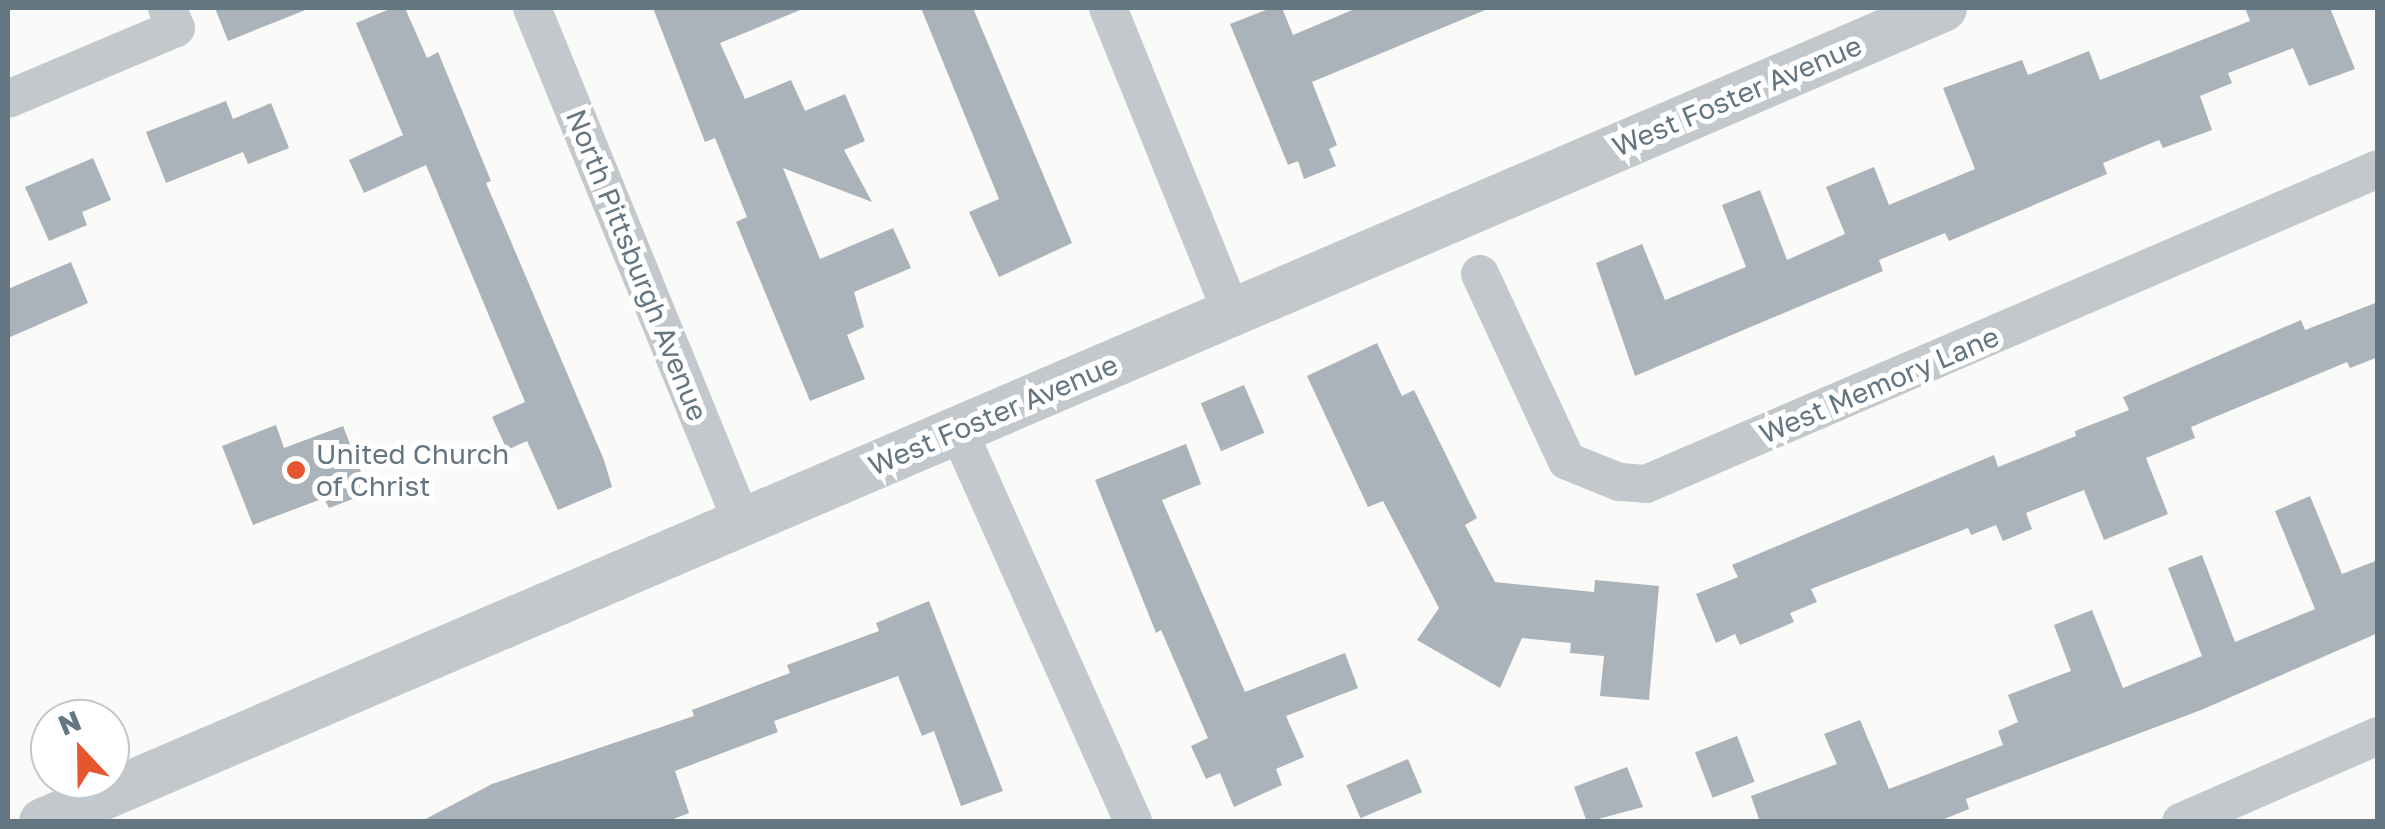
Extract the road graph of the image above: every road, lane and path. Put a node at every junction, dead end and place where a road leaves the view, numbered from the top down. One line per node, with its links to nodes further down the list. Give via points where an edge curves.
1 (532, 8): 10 (street, North Pittsburgh Avenue)
2 (1108, 8): 8 (street)
3 (1942, 8): 8 (street, West Foster Avenue)
4 (172, 18): 5 (street)
5 (8, 99)
6 (2378, 169): 7 (street, West Memory Lane, via 1646,484 1618,482 1567,461)
7 (1480, 274)
8 (1232, 313): 9 (street, West Foster Avenue)
9 (958, 430): 10 (street, West Foster Avenue); 13 (street)
10 (742, 522): 12 (street, West Foster Avenue)
11 (2378, 736): 14 (street)
12 (43, 822)
13 (1133, 822)
14 (2181, 822)

